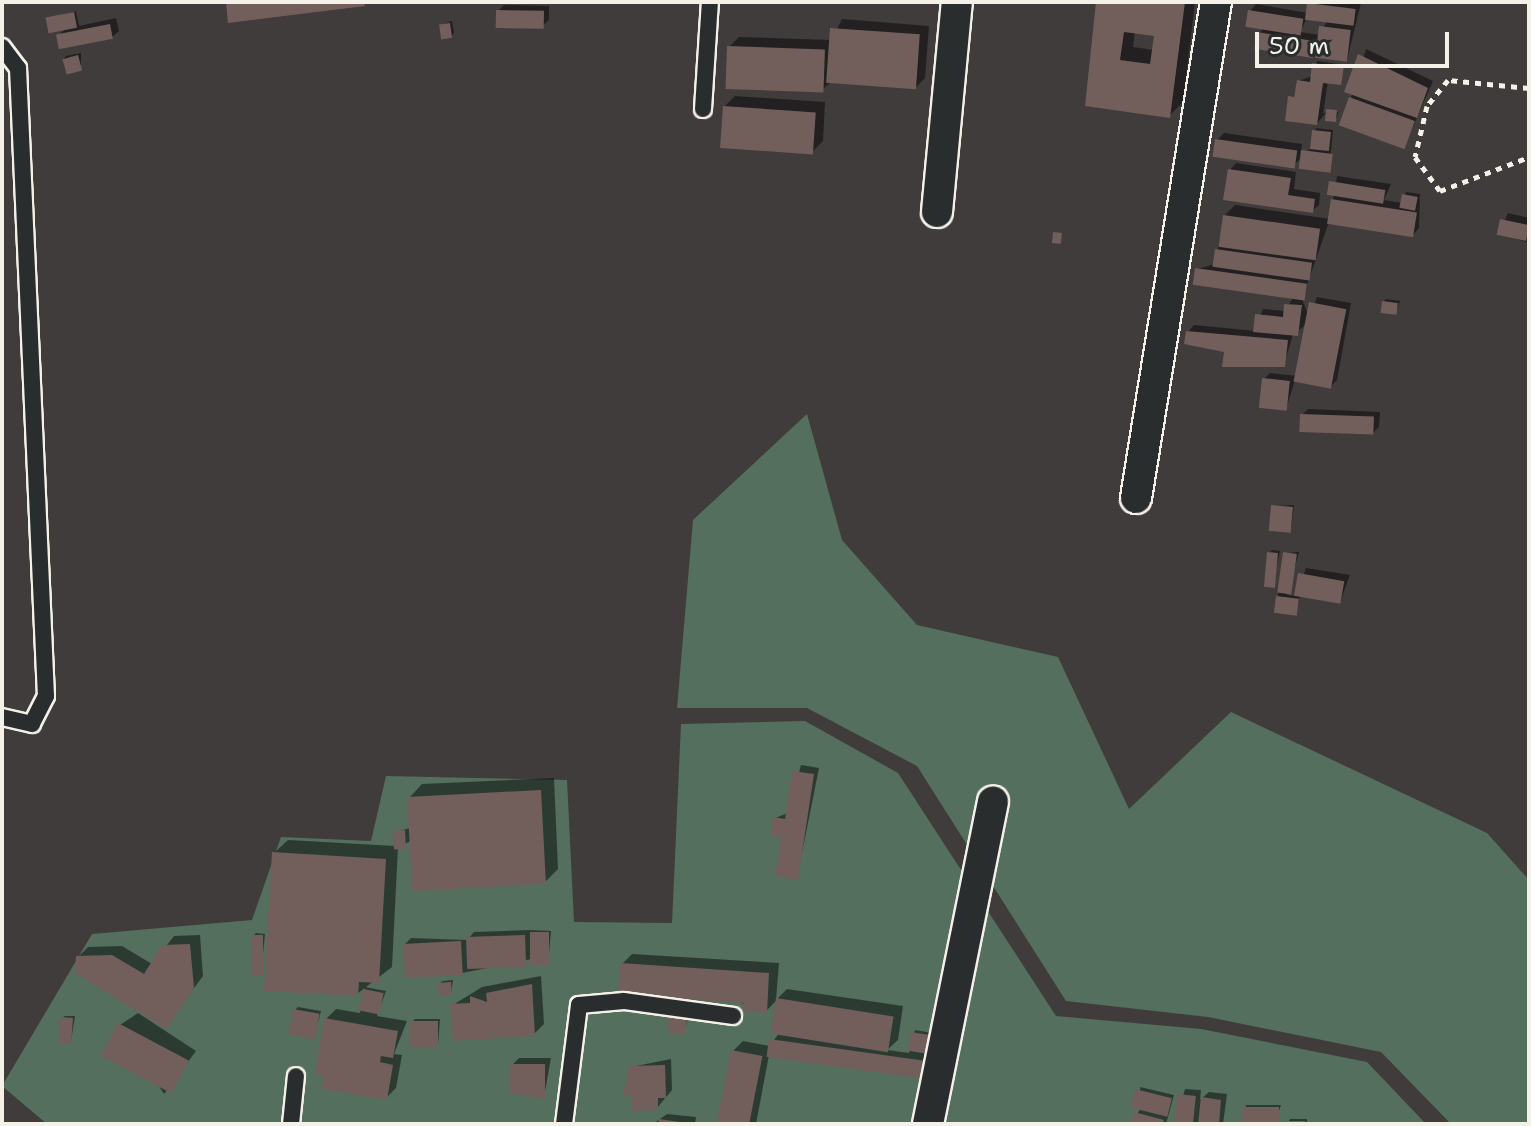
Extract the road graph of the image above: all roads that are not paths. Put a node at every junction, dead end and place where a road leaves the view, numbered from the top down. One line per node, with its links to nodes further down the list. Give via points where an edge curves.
1 (710, 2): 5 (lane)
2 (957, 2): 6 (street)
3 (1216, 2): 7 (street)
4 (2, 47): 8 (lane, via 18,68 46,696 32,724)
5 (703, 109)
6 (937, 212)
7 (1136, 498)
8 (2, 717)
9 (993, 801): 14 (street)
10 (733, 1016): 13 (lane, via 624,1001 579,1005)
11 (296, 1076): 12 (lane)
12 (291, 1124)
13 (564, 1124)
14 (928, 1124)

